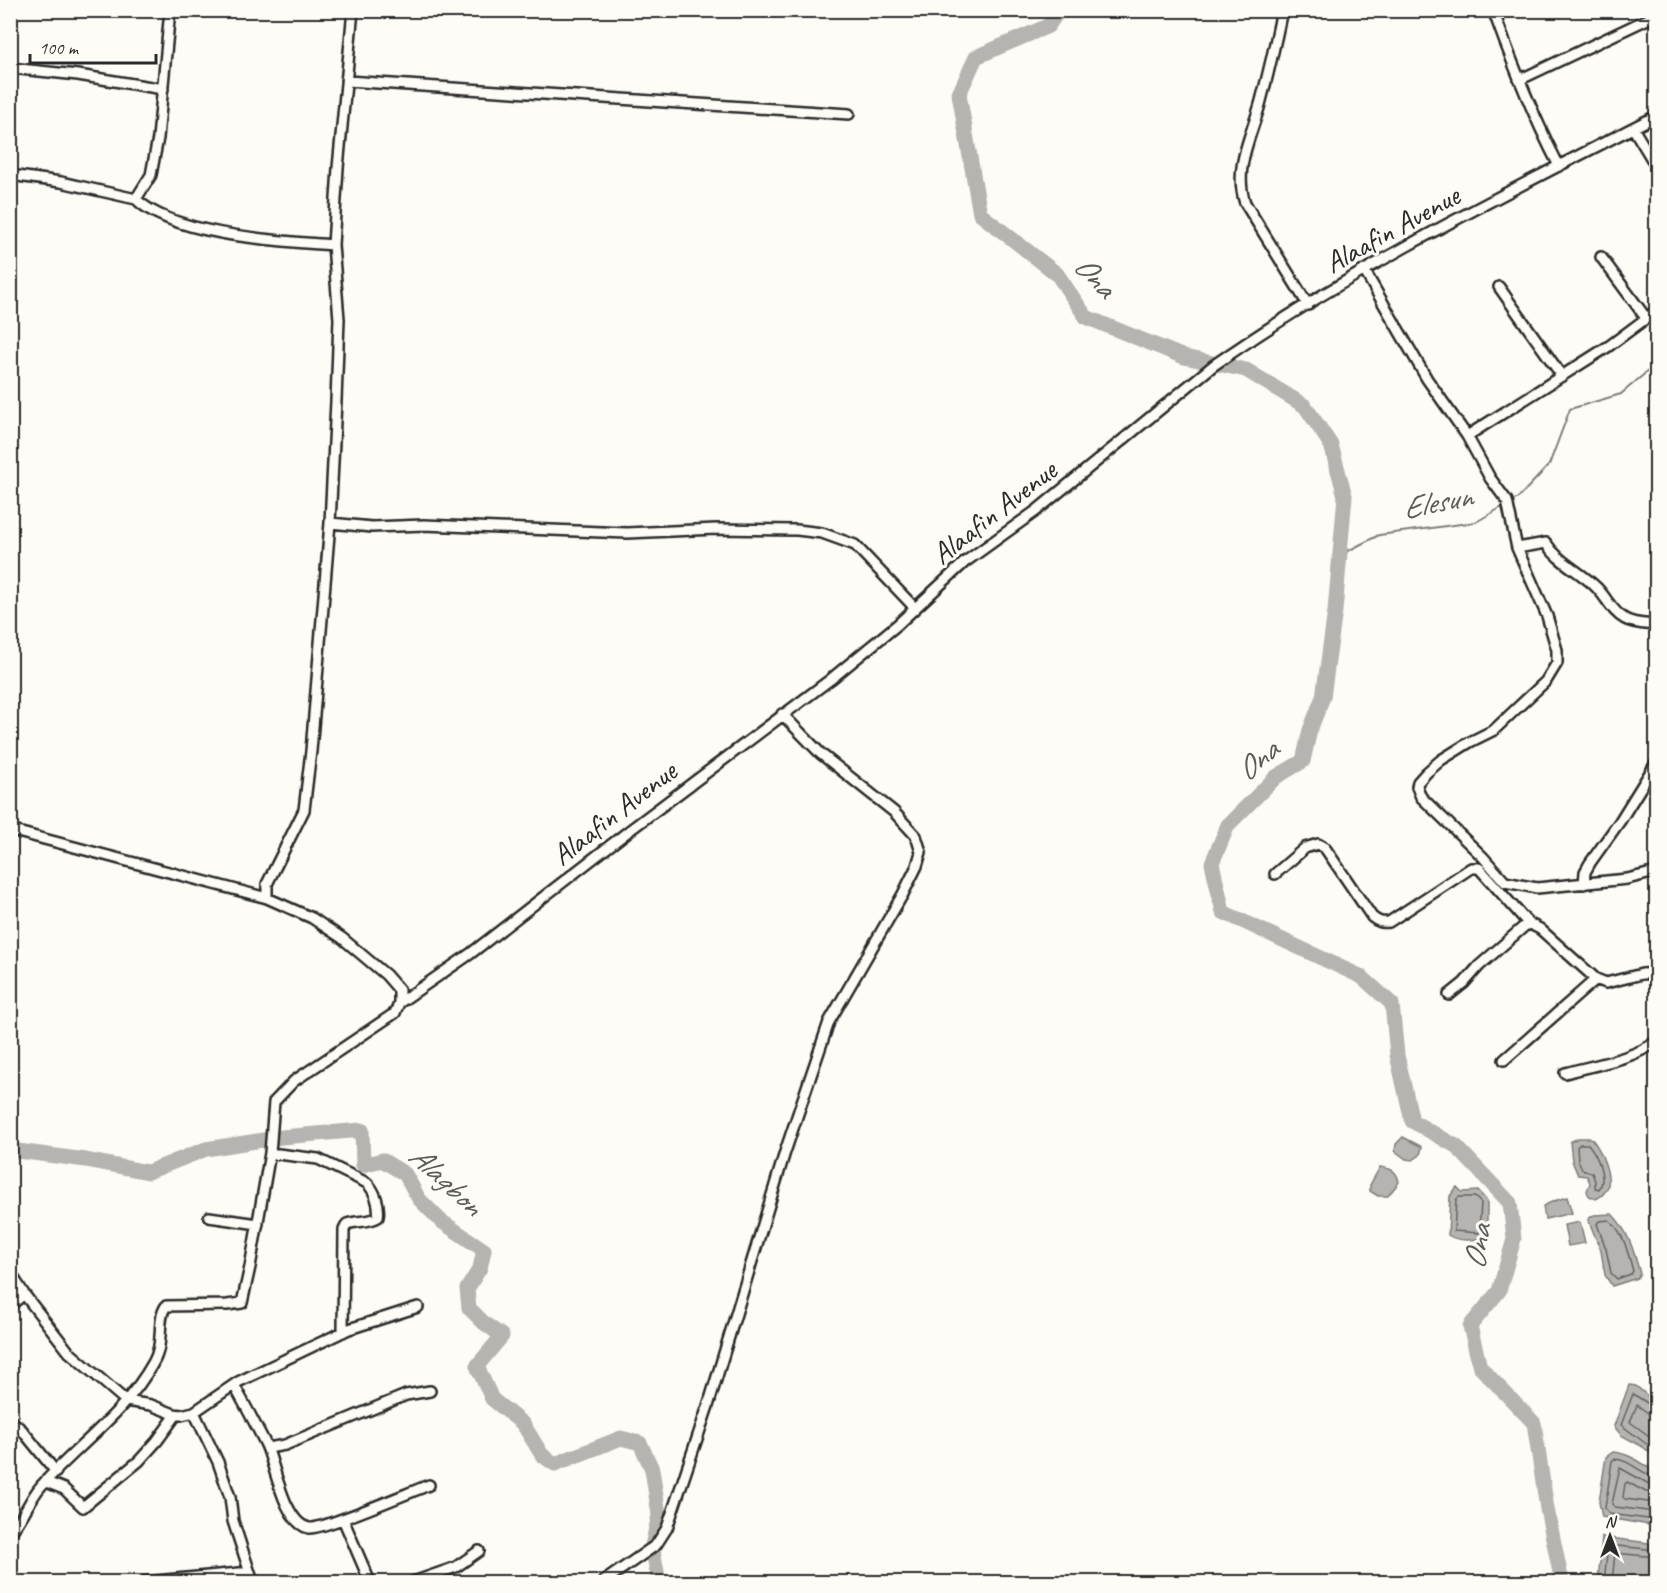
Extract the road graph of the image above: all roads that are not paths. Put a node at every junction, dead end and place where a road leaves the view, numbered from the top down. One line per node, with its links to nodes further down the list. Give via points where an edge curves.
1 (170, 10): 9 (street)
2 (353, 10): 8 (street)
3 (1282, 10): 21 (street, via 1244,155 1240,188 1245,203)
4 (1493, 10): 7 (street)
5 (1656, 15): 7 (street)
6 (10, 68): 9 (street)
7 (1519, 80): 13 (street)
8 (346, 81): 10 (street); 17 (street)
9 (163, 88): 16 (street, via 151,175)
10 (849, 114)
11 (1656, 116): 12 (street, Alaafin Avenue)
12 (1633, 128): 13 (street, Alaafin Avenue); 14 (street)
13 (1559, 166): 19 (street, Alaafin Avenue)
14 (1656, 166)
15 (10, 175): 16 (street)
16 (136, 199): 17 (street, via 145,207 189,225 247,237)
17 (333, 245): 26 (street, via 339,319)
18 (1601, 257): 23 (street)
19 (1364, 270): 21 (street, Alaafin Avenue); 25 (street, via 1427,379)
20 (1499, 287): 24 (street)
21 (1308, 305): 28 (street, Alaafin Avenue, via 1214,364)
22 (1656, 311): 23 (street)
23 (1646, 318): 24 (street)
24 (1562, 376): 25 (street)
25 (1467, 435): 27 (street, via 1507,501)
26 (330, 523): 28 (street, via 627,533 716,529 822,533 855,545); 37 (street, via 304,810 267,884)
27 (1517, 548): 29 (street, via 1545,543 1570,568 1585,576 1625,620); 35 (street, via 1556,641 1557,663 1546,681 1494,730 1441,760 1417,787 1425,803 1505,882)
28 (914, 607): 30 (street, Alaafin Avenue, via 897,625)
29 (1656, 625)
30 (782, 714): 43 (street, Alaafin Avenue, via 470,954); 73 (street, via 821,754 894,812 916,836 921,852 903,894 829,1022 667,1528 656,1545)
31 (1656, 763): 36 (street, via 1584,872)
32 (10, 830): 37 (street)
33 (1656, 872): 36 (street)
34 (1275, 874): 38 (street, via 1305,848 1318,844 1325,848 1372,917 1380,922 1389,922 1471,868 1479,868)
35 (1513, 883): 36 (street, via 1536,888); 38 (street)
36 (1584, 884)
37 (267, 898): 43 (street, via 312,918 359,951 399,990)
38 (1504, 898): 39 (street)
39 (1528, 923): 41 (street, via 1540,928); 42 (street)
40 (1656, 973): 41 (street, via 1606,983)
41 (1596, 979): 45 (street)
42 (1449, 995)
43 (399, 1003): 47 (street, Alaafin Avenue, via 387,1020 280,1094 274,1102)
44 (1656, 1041): 46 (street, via 1634,1053)
45 (1504, 1060)
46 (1565, 1073)
47 (270, 1150): 49 (street, Alaafin Avenue); 54 (street, via 318,1159 373,1188 378,1217 347,1224 344,1230)
48 (209, 1217): 49 (street)
49 (258, 1224): 57 (street, Alaafin Avenue, via 242,1302 166,1306 162,1312 160,1349)
50 (10, 1272): 51 (street)
51 (24, 1294): 52 (street); 57 (street, via 69,1352)
52 (10, 1306)
53 (418, 1307): 54 (street)
54 (343, 1332): 55 (street)
55 (234, 1385): 58 (street); 61 (street)
56 (430, 1392): 61 (street, via 406,1395 285,1445)
57 (126, 1401): 59 (street); 62 (street)
58 (194, 1412): 59 (street); 68 (street, via 218,1462)
59 (176, 1415): 63 (street, via 139,1461 83,1507 63,1489)
60 (10, 1420): 62 (street)
61 (268, 1448): 65 (street, via 277,1484 303,1526 313,1528)
62 (56, 1472): 63 (street)
63 (46, 1482): 66 (street)
64 (429, 1485): 65 (street)
65 (343, 1519): 71 (street)
66 (10, 1533)
67 (479, 1551): 72 (street, via 456,1568)
68 (250, 1572): 69 (street); 70 (street)
69 (144, 1582)
70 (253, 1582)
71 (370, 1582)
72 (413, 1582)
73 (603, 1582)

